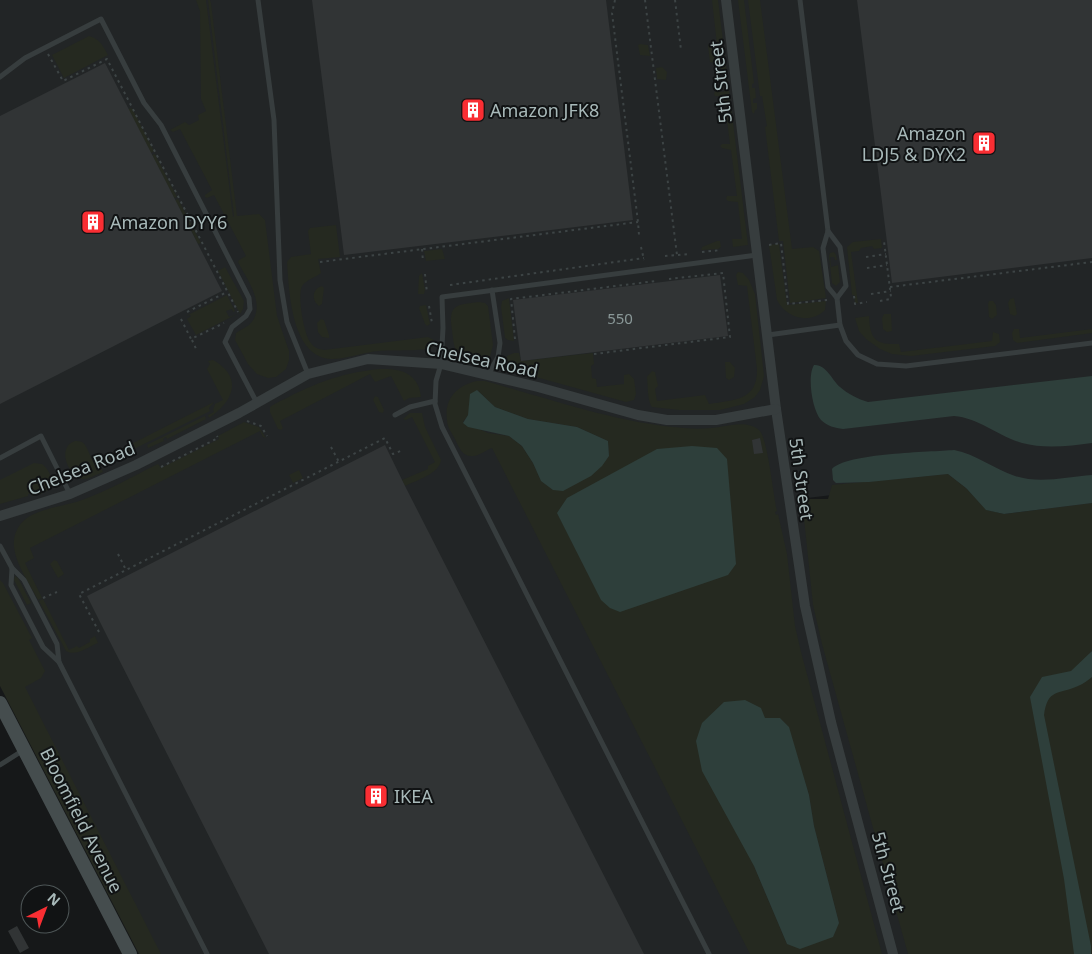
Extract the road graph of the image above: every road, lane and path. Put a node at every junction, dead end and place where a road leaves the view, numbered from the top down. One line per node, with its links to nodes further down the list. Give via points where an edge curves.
1 (258, 0): 61 (lane, via 274,120 280,280 287,322)
2 (615, 0): 10 (path, via 612,12)
3 (645, 0): 21 (path)
4 (675, 0): 8 (path)
5 (726, 0): 22 (street, 5th Street)
6 (800, 0): 11 (lane)
7 (45, 48): 9 (lane); 39 (path, via 62,81 107,59); 64 (lane, via 100,19 144,103 161,125 249,298 250,309 232,327 225,342)
8 (681, 50)
9 (0, 77)
10 (638, 222): 12 (path); 16 (path)
11 (828, 231): 43 (lane, via 823,248 828,287); 43 (lane, via 840,247 846,286)
12 (639, 235)
13 (884, 241): 20 (path)
14 (769, 244): 44 (path, via 781,243 788,304)
15 (641, 248): 25 (path)
16 (422, 249): 26 (path); 27 (path)
17 (721, 250): 18 (path)
18 (702, 252)
19 (689, 254): 21 (path)
20 (886, 254): 24 (path); 30 (path)
21 (677, 255): 23 (path)
22 (757, 255): 37 (lane); 54 (street, 5th Street)
23 (665, 256)
24 (866, 257)
25 (644, 258): 29 (path); 35 (path)
26 (320, 262)
27 (423, 262)
28 (1092, 262): 36 (path)
29 (645, 264)
30 (887, 265): 31 (path); 36 (path)
31 (867, 268)
32 (425, 274): 40 (path)
33 (668, 279): 59 (path, via 723,273 730,337)
34 (656, 281): 56 (path, via 511,299)
35 (450, 285)
36 (890, 287): 38 (path)
37 (492, 290): 60 (lane, via 442,297); 62 (lane, via 500,343 498,356)
38 (891, 291): 41 (path); 45 (path, via 891,299)
39 (228, 292): 48 (path); 49 (path)
40 (427, 293)
41 (871, 294)
42 (854, 296): 46 (path, via 855,304)
43 (837, 298): 53 (lane)
44 (827, 300)
45 (880, 301)
46 (867, 302)
47 (429, 306): 52 (path)
48 (187, 312)
49 (238, 315)
50 (181, 319): 55 (path)
51 (229, 320): 55 (path)
52 (432, 322)
53 (840, 325): 54 (lane); 57 (lane, via 846,341 858,354 877,364 906,366)
54 (768, 335): 65 (street, 5th Street)
55 (192, 339): 58 (path)
56 (516, 339)
57 (1092, 343)
58 (197, 351)
59 (594, 354)
60 (441, 364): 61 (street, Chelsea Road, via 368,359); 62 (street, Chelsea Road); 63 (lane)
61 (308, 374): 64 (street, Chelsea Road)
62 (488, 375): 65 (street, Chelsea Road, via 667,420 716,420)
63 (435, 401): 66 (lane); 90 (lane, via 442,427)
64 (257, 402): 75 (street, Chelsea Road, via 136,465)
65 (776, 409): 91 (street, 5th Street, via 801,582 817,664)
66 (395, 414)
67 (244, 421): 69 (path, via 260,426)
68 (223, 432): 74 (path, via 216,435 218,438)
69 (267, 436)
70 (331, 446): 73 (path)
71 (403, 450): 73 (path, via 393,454 385,438)
72 (0, 458): 75 (lane, via 41,436)
73 (339, 462): 80 (path)
74 (161, 467)
75 (70, 494): 76 (street, Chelsea Road)
76 (0, 516)
77 (0, 546): 79 (lane)
78 (118, 554): 80 (path)
79 (12, 568): 84 (lane, via 24,580 57,644); 84 (lane, via 12,586 42,647)
80 (126, 570): 83 (path, via 79,594)
81 (57, 592): 82 (path)
82 (43, 598)
83 (99, 632)
84 (60, 662): 89 (lane)
85 (0, 703): 86 (street, Bloomfield Avenue)
86 (25, 750): 87 (lane); 88 (street, Bloomfield Avenue)
87 (0, 765)
88 (130, 954)
89 (207, 954)
90 (709, 954)
91 (894, 954)

